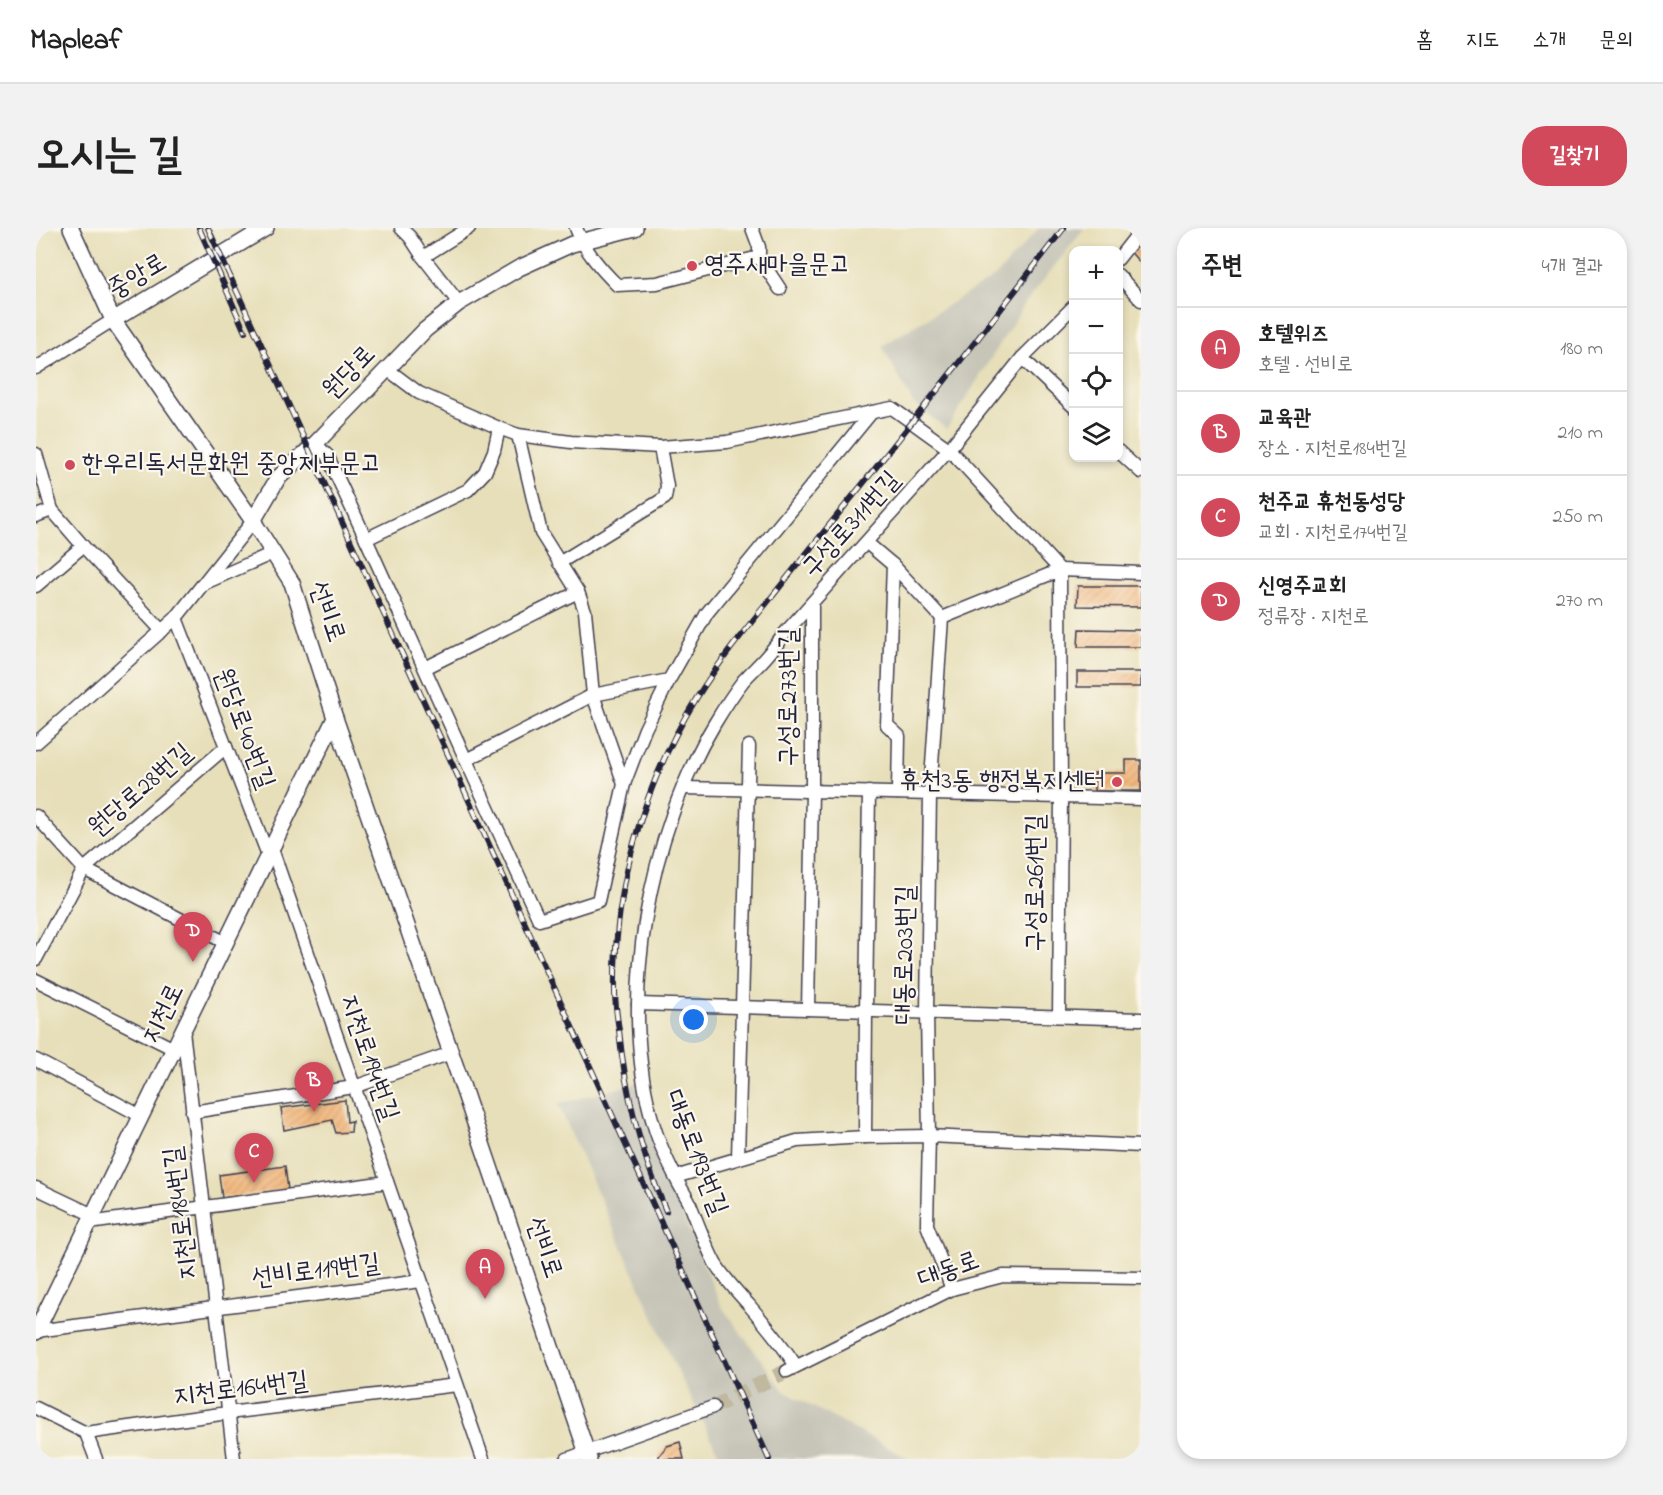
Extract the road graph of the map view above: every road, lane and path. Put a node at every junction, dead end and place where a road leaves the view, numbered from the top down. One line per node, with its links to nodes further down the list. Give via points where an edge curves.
1 (71, 228): 17 (main road, 선비로)
2 (266, 228): 17 (main road, 중앙로)
3 (401, 228): 10 (street)
4 (469, 228): 10 (street)
5 (635, 228): 8 (main road, 원당로)
6 (752, 228): 11 (street)
7 (1141, 230): 9 (street)
8 (579, 235): 11 (street, via 598,266 617,285 657,282); 15 (main road, 원당로, via 572,244 519,268)
9 (1123, 254)
10 (423, 257): 15 (street)
11 (759, 257): 13 (street)
12 (1123, 280): 14 (street)
13 (780, 289)
14 (1141, 300)
15 (459, 303): 20 (main road, 원당로, via 425,330)
16 (1069, 311): 18 (street, 구성로311번길)
17 (112, 320): 19 (street, 중앙로); 33 (main road, 선비로)
18 (1022, 358): 21 (street); 27 (street, 구성로311번길)
19 (36, 368)
20 (387, 369): 23 (street, via 419,393); 25 (main road, 원당로)
21 (1069, 402)
22 (872, 412): 26 (street, via 728,442); 27 (street, via 892,408); 50 (street, via 707,613)
23 (499, 428): 24 (street); 34 (street, via 485,472 468,490)
24 (518, 435): 26 (street); 38 (street, via 541,533)
25 (315, 444): 33 (main road, 원당로, via 278,478); 34 (street, via 327,455)
26 (660, 447): 38 (street, via 667,486 665,498)
27 (949, 449): 35 (street, 구성로311번길); 40 (street)
28 (36, 454): 31 (street)
29 (1123, 455): 30 (street)
30 (1141, 472)
31 (52, 510): 32 (street); 36 (street)
32 (36, 516)
33 (253, 521): 37 (main road, 선비로); 42 (street, 원당로)
34 (366, 539): 49 (street)
35 (867, 543): 39 (street); 45 (street, 구성로311번길)
36 (83, 546): 43 (street); 48 (street)
37 (273, 553): 42 (street); 52 (main road, 선비로, via 292,583)
38 (559, 563): 44 (street)
39 (893, 565): 47 (street); 62 (street, via 887,725 899,736)
40 (1060, 570): 41 (street); 47 (street); 64 (street, 구성로261번길)
41 (1141, 573)
42 (204, 583): 46 (street, 원당로)
43 (36, 586)
44 (578, 592): 49 (street); 51 (street, via 585,611)
45 (812, 603): 58 (street, 구성로311번길, via 744,680 715,724); 60 (street, 구성로273번길)
46 (176, 618): 48 (street, 원당로); 55 (street, 원당로40번길)
47 (942, 618): 63 (street, 대동로203번길)
48 (162, 631): 53 (street, 원당로)
49 (425, 668): 56 (street)
50 (669, 680): 51 (street); 57 (street)
51 (593, 695): 56 (street); 57 (street)
52 (335, 718): 67 (main road, 지천로); 81 (main road, 선비로)
53 (36, 744)
54 (749, 746): 59 (street)
55 (226, 747): 67 (street, 원당로40번길); 68 (street, 원당로28번길)
56 (466, 760): 57 (street, via 538,920 598,901)
57 (624, 784)
58 (684, 788): 59 (street, 구성로273번길); 72 (street, 대동로193번길, via 658,861 642,941)
59 (748, 789): 60 (street, 구성로273번길); 73 (street)
60 (812, 791): 61 (street, 구성로273번길); 74 (street)
61 (869, 792): 62 (street, 구성로273번길); 75 (street)
62 (898, 793): 63 (street, 구성로273번길)
63 (930, 794): 64 (street, 구성로273번길); 76 (street, 대동로203번길)
64 (1061, 797): 65 (street, 구성로273번길); 77 (street, 구성로261번길)
65 (1141, 799)
66 (36, 816): 68 (street, 원당로28번길)
67 (270, 852): 69 (main road, 지천로); 83 (street, 지천로194번길)
68 (84, 869): 69 (street); 70 (street, 원당로28번길)
69 (226, 943): 79 (main road, 지천로)
70 (36, 959)
71 (36, 980): 80 (street)
72 (638, 1004): 73 (street); 90 (street, 대동로193번길, via 647,1099)
73 (742, 1007): 74 (street); 89 (street)
74 (808, 1009): 75 (street)
75 (866, 1011): 76 (street); 87 (street)
76 (927, 1012): 77 (street); 86 (street, 대동로203번길)
77 (1059, 1016): 78 (street)
78 (1141, 1019)
79 (183, 1031): 80 (main road, 지천로); 84 (street, 지천로184번길)
80 (174, 1049): 85 (main road, 지천로)
81 (451, 1053): 83 (street); 106 (main road, 선비로)
82 (36, 1060): 85 (street)
83 (354, 1087): 84 (street, 지천로184번길); 91 (street, 지천로194번길)
84 (192, 1112): 93 (street, 지천로184번길)
85 (141, 1116): 94 (main road, 지천로)
86 (929, 1136): 87 (street); 88 (street); 97 (street, 대동로203번길, via 927,1225)
87 (866, 1137): 89 (street, via 797,1141)
88 (1141, 1146)
89 (738, 1158): 90 (street)
90 (675, 1177): 100 (street, 대동로193번길, via 716,1264 785,1349)
91 (387, 1182): 93 (street); 96 (street, 지천로194번길)
92 (36, 1188): 94 (street)
93 (204, 1208): 94 (street); 98 (street, 지천로184번길)
94 (91, 1219): 99 (main road, 지천로)
95 (1141, 1278): 97 (street, 대동로, via 1003,1276)
96 (421, 1281): 98 (street, 선비로119번길); 101 (street, 지천로194번길)
97 (952, 1289): 100 (street, 대동로)
98 (216, 1308): 99 (street, 선비로119번길); 104 (street, 지천로184번길)
99 (36, 1331)
100 (791, 1369)
101 (457, 1386): 104 (street, 지천로164번길); 109 (street, 지천로194번길)
102 (712, 1407): 106 (street)
103 (36, 1408): 105 (street)
104 (228, 1413): 105 (street, 지천로164번길); 108 (street, 지천로184번길)
105 (86, 1433): 107 (street)
106 (588, 1456): 110 (street)
107 (96, 1459)
108 (234, 1459)
109 (483, 1459)
110 (567, 1459)

